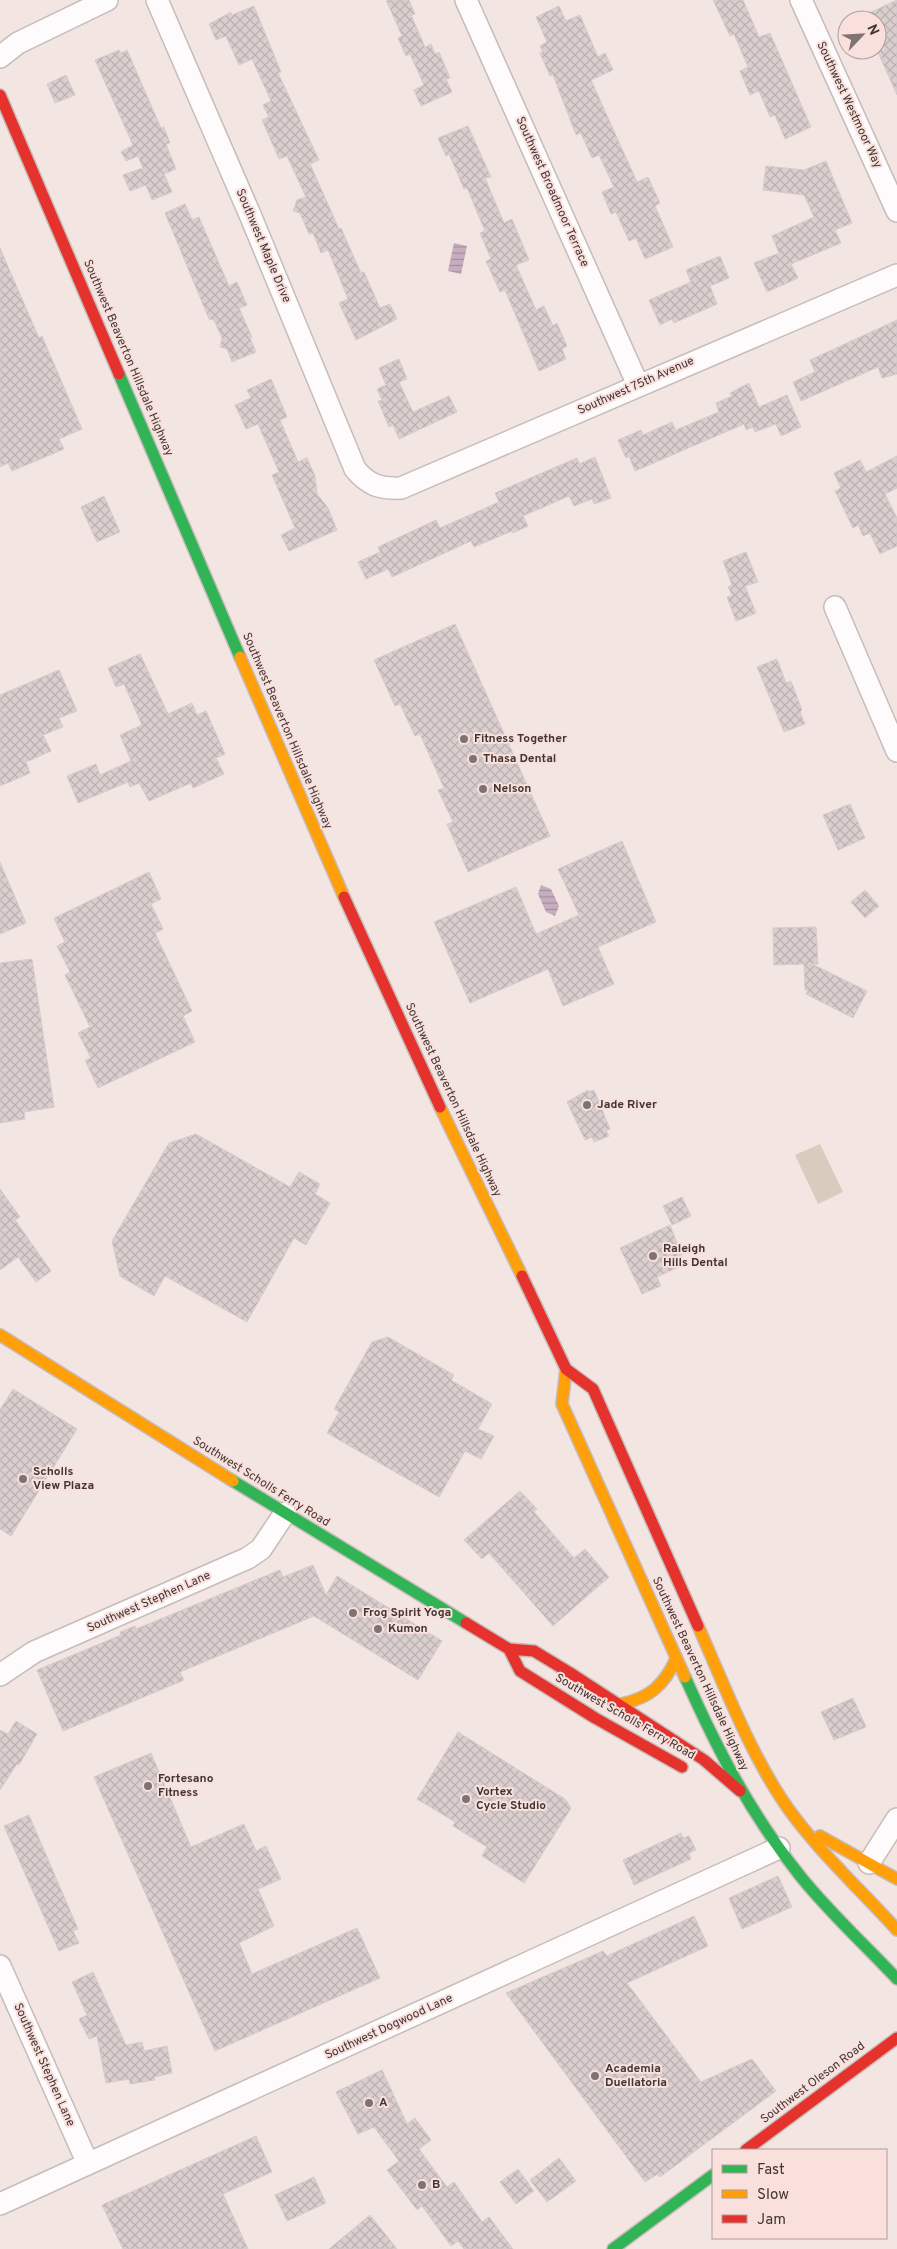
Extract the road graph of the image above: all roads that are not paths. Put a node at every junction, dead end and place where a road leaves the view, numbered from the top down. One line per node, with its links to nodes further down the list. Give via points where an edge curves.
1 (106, 0): 5 (street, via 18,43)
2 (157, 0): 10 (street, Southwest Maple Drive, via 355,469 364,481)
3 (466, 0): 9 (street, Southwest Broadmoor Terrace)
4 (801, 0): 7 (street, Southwest Westmoor Way)
5 (0, 56)
6 (0, 95): 14 (main road, Southwest Beaverton Hillsdale Highway, via 308,817 434,1094)
7 (897, 211)
8 (897, 275): 9 (street, Southwest 75th Avenue)
9 (638, 384): 10 (street, Southwest 75th Avenue, via 401,488)
10 (374, 486)
11 (835, 607): 12 (street)
12 (897, 752)
13 (0, 1334): 15 (main road, Southwest Scholls Ferry Road)
14 (566, 1369): 17 (main road, Southwest Beaverton Hillsdale Highway, via 562,1404); 26 (main road, Southwest Beaverton Hillsdale Highway, via 593,1389 747,1734 781,1798)
15 (284, 1513): 16 (main road, Southwest Scholls Ferry Road); 18 (street, Southwest Stephen Lane, via 261,1549 248,1558 34,1652)
16 (508, 1649): 19 (main road, Southwest Scholls Ferry Road, via 534,1651); 20 (main road, Southwest Scholls Ferry Road, via 520,1671)
17 (676, 1660): 19 (main road, via 667,1678 654,1692 639,1701); 22 (main road, Southwest Beaverton Hillsdale Highway)
18 (0, 1676)
19 (620, 1704): 22 (main road, Southwest Scholls Ferry Road, via 704,1760)
20 (694, 1774)
21 (718, 1787): 22 (main road, Southwest Scholls Ferry Road)
22 (740, 1791): 23 (main road, Southwest Scholls Ferry Road); 27 (main road, Southwest Beaverton Hillsdale Highway)
23 (764, 1805)
24 (780, 1814): 26 (main road)
25 (897, 1819): 28 (street)
26 (803, 1827): 28 (main road); 30 (main road, Southwest Beaverton Hillsdale Highway)
27 (779, 1848): 32 (main road, Southwest Beaverton Hillsdale Highway, via 827,1906); 35 (street, Southwest Dogwood Lane)
28 (869, 1863): 29 (main road)
29 (897, 1879)
30 (897, 1930)
31 (0, 1966): 35 (street, Southwest Stephen Lane)
32 (897, 1979)
33 (897, 2038): 34 (main road, Southwest Oleson Road)
34 (747, 2149)
35 (88, 2164): 37 (street, Southwest Dogwood Lane)
36 (712, 2175): 38 (main road)
37 (0, 2204)
38 (613, 2249)

